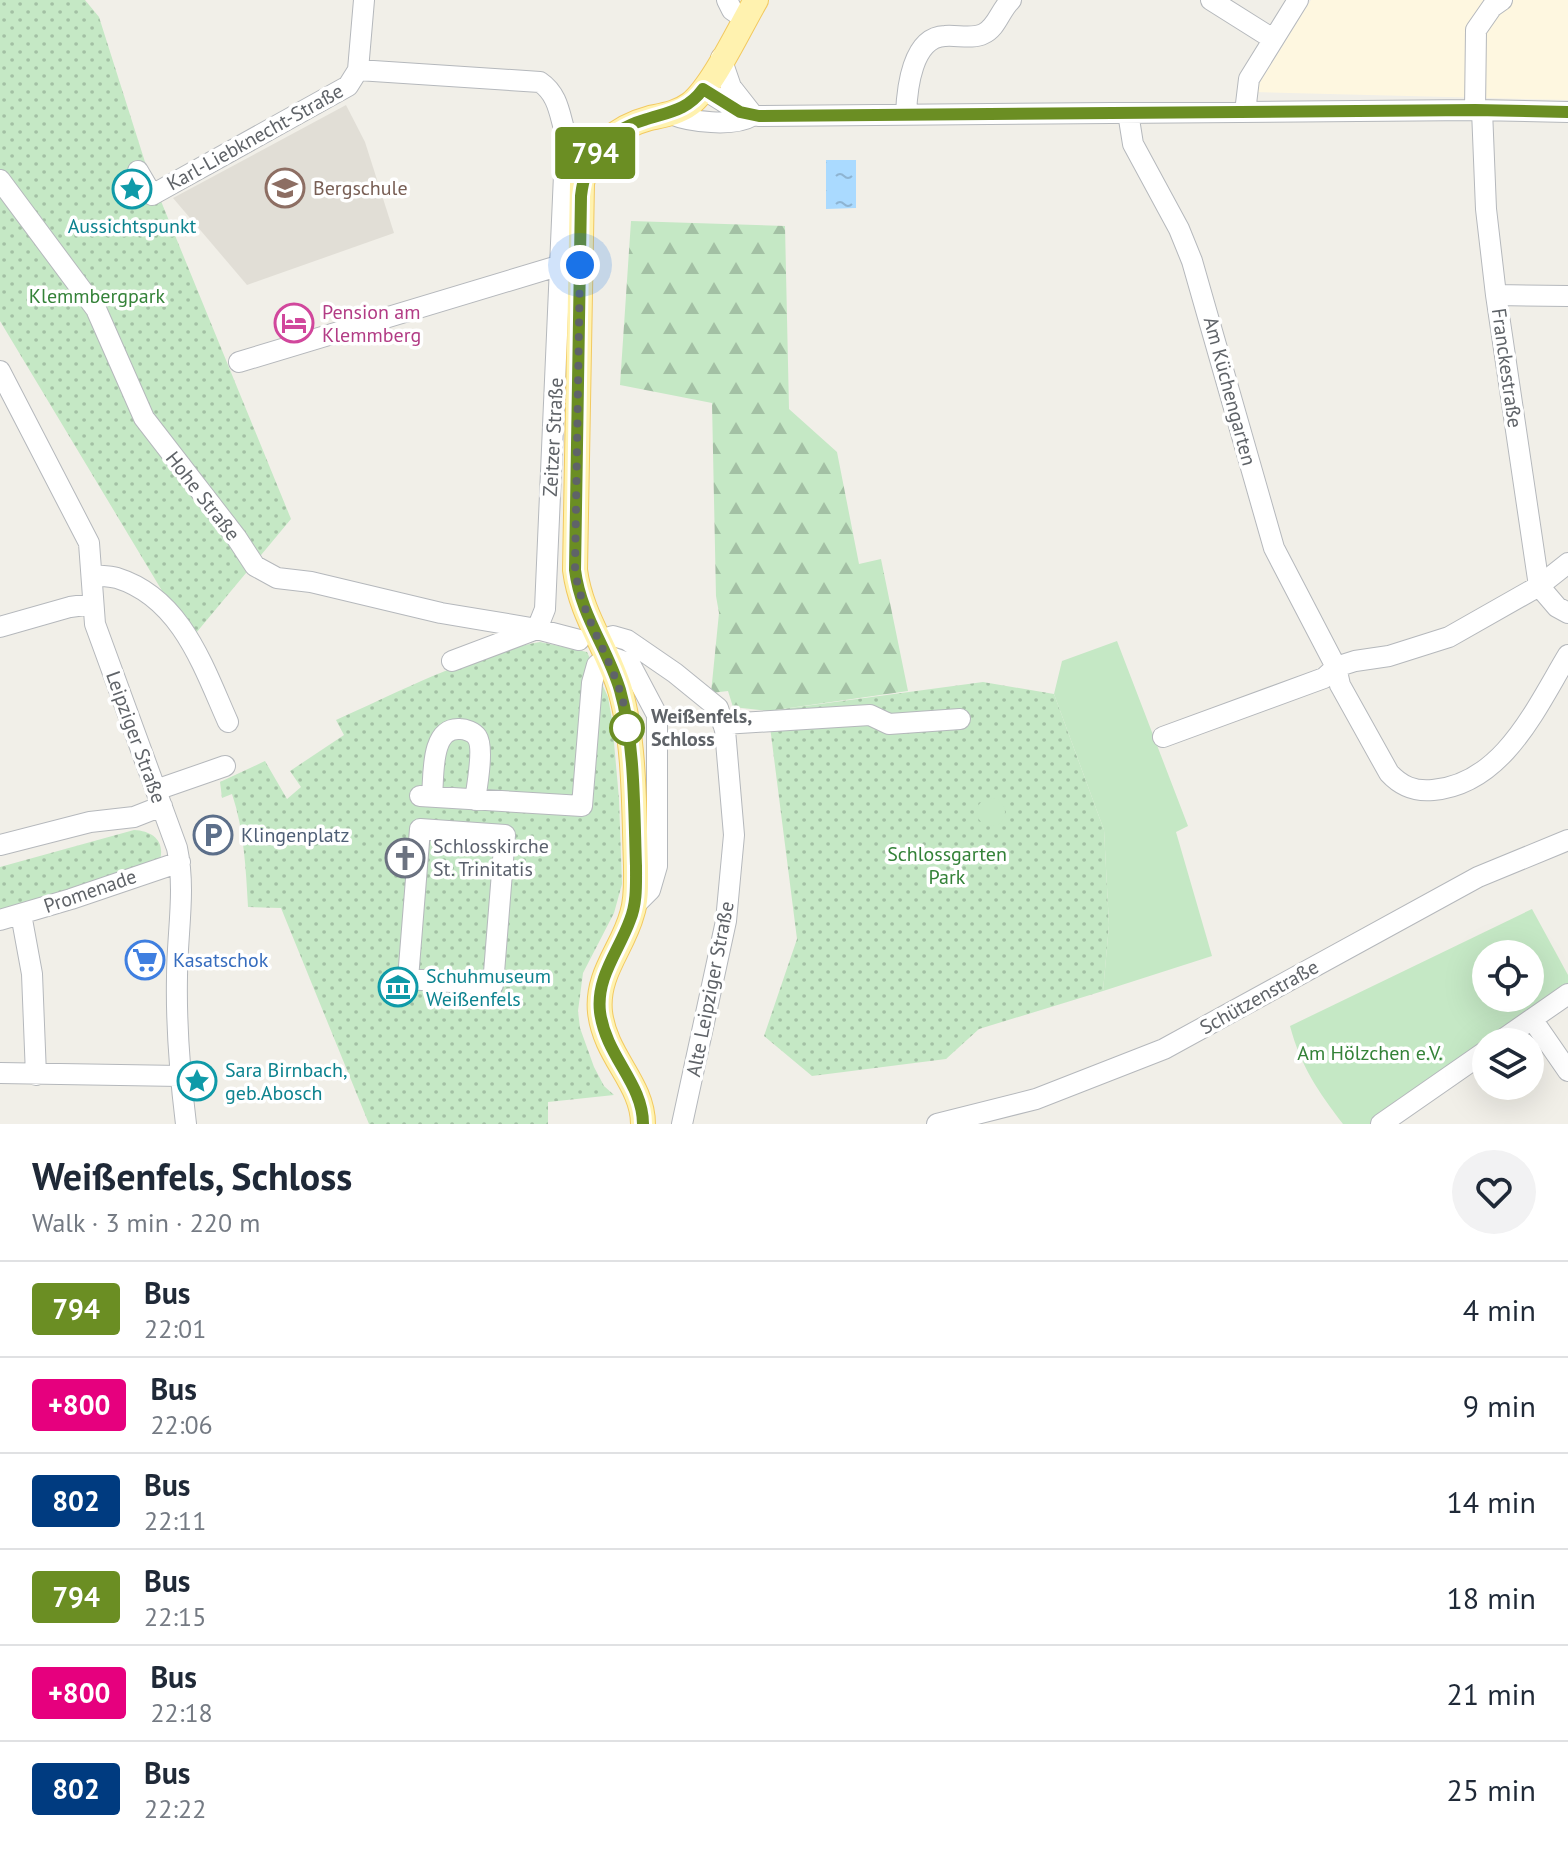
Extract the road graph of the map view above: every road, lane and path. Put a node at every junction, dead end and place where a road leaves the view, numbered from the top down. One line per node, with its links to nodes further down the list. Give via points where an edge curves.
1 (364, 0): 10 (street)
2 (727, 0): 7 (street, via 732,10)
3 (1011, 0): 17 (street, via 980,36 930,40 908,80)
4 (1211, 0): 8 (street)
5 (1298, 0): 8 (street)
6 (1502, 0): 12 (street, Franckestraße, via 1476,30)
7 (750, 9): 9 (main road)
8 (1273, 39): 13 (street, via 1249,79)
9 (721, 58): 11 (main road); 18 (street, via 731,87)
10 (358, 70): 19 (street, Karl-Liebknecht-Straße, via 540,82 551,90); 20 (street, Karl-Liebknecht-Straße, via 348,86 152,195)
11 (703, 89): 16 (main road); 18 (street)
12 (1478, 110): 13 (street); 14 (street); 23 (street, Franckestraße)
13 (1245, 112): 15 (street)
14 (1568, 112)
15 (1128, 113): 17 (street); 37 (street, Am Küchengarten, via 1133,144 1179,229 1203,293 1274,548)
16 (671, 114): 18 (street, via 695,121 742,121); 19 (main road, via 621,130)
17 (906, 114): 18 (street)
18 (753, 115)
19 (581, 154): 22 (main road, Zeitzer Straße)
20 (138, 171)
21 (0, 180): 33 (street, Hohe Straße, via 96,309 144,418 255,566 277,578)
22 (570, 265): 25 (street); 33 (street, Zeitzer Straße, via 545,609); 34 (main road, Zeitzer Straße, via 575,570)
23 (1496, 295): 24 (street); 29 (street, Franckestraße)
24 (1568, 296)
25 (239, 362)
26 (0, 371): 28 (street, Leipziger Straße, via 84,530)
27 (1568, 563): 29 (street)
28 (92, 575): 30 (street, Leipziger Straße); 39 (street, via 116,577 169,612 191,639)
29 (1539, 586): 31 (street); 37 (street, via 1449,637)
30 (92, 604): 32 (street); 43 (street, Leipziger Straße, via 100,640)
31 (1568, 613)
32 (0, 627)
33 (537, 629): 34 (street, Hohe Straße); 36 (street)
34 (595, 645): 40 (street, via 613,636 634,645 718,708); 44 (street, via 582,806); 60 (main road, Zeitzer Straße, via 626,711 636,864 634,906 606,971 600,1008 607,1042 640,1102)
35 (1568, 655): 37 (street, Am Küchengarten, via 1519,737 1489,767 1464,782 1426,791 1399,784 1389,773 1340,685)
36 (452, 661)
37 (1336, 667): 41 (street, via 1324,678)
38 (960, 719): 40 (street, via 889,724 870,715)
39 (228, 722)
40 (723, 724): 61 (street, Alte Leipziger Straße, via 734,835 726,921)
41 (1163, 737)
42 (225, 766): 43 (street)
43 (159, 798): 46 (street, via 134,817 104,819); 47 (street, Leipziger Straße)
44 (475, 800): 44 (street, via 426,796 440,738 449,730 470,731 477,737)
45 (1568, 840): 62 (street, Schützenstraße, via 1478,877 1164,1049 1036,1099)
46 (0, 845)
47 (180, 862): 48 (street, Promenade); 58 (street, Leipziger Straße)
48 (21, 914): 49 (street, Promenade); 57 (street, via 32,974)
49 (0, 920)
50 (408, 979): 50 (street, via 420,829 505,835 493,985)
51 (1568, 994): 52 (street)
52 (1532, 1019): 53 (street); 55 (street)
53 (1519, 1028)
54 (1472, 1061): 63 (street)
55 (1568, 1071)
56 (0, 1073): 57 (street)
57 (36, 1075): 58 (street)
58 (180, 1076): 59 (street, Leipziger Straße)
59 (186, 1124)
60 (643, 1124)
61 (682, 1124)
62 (937, 1124)
63 (1381, 1124)

